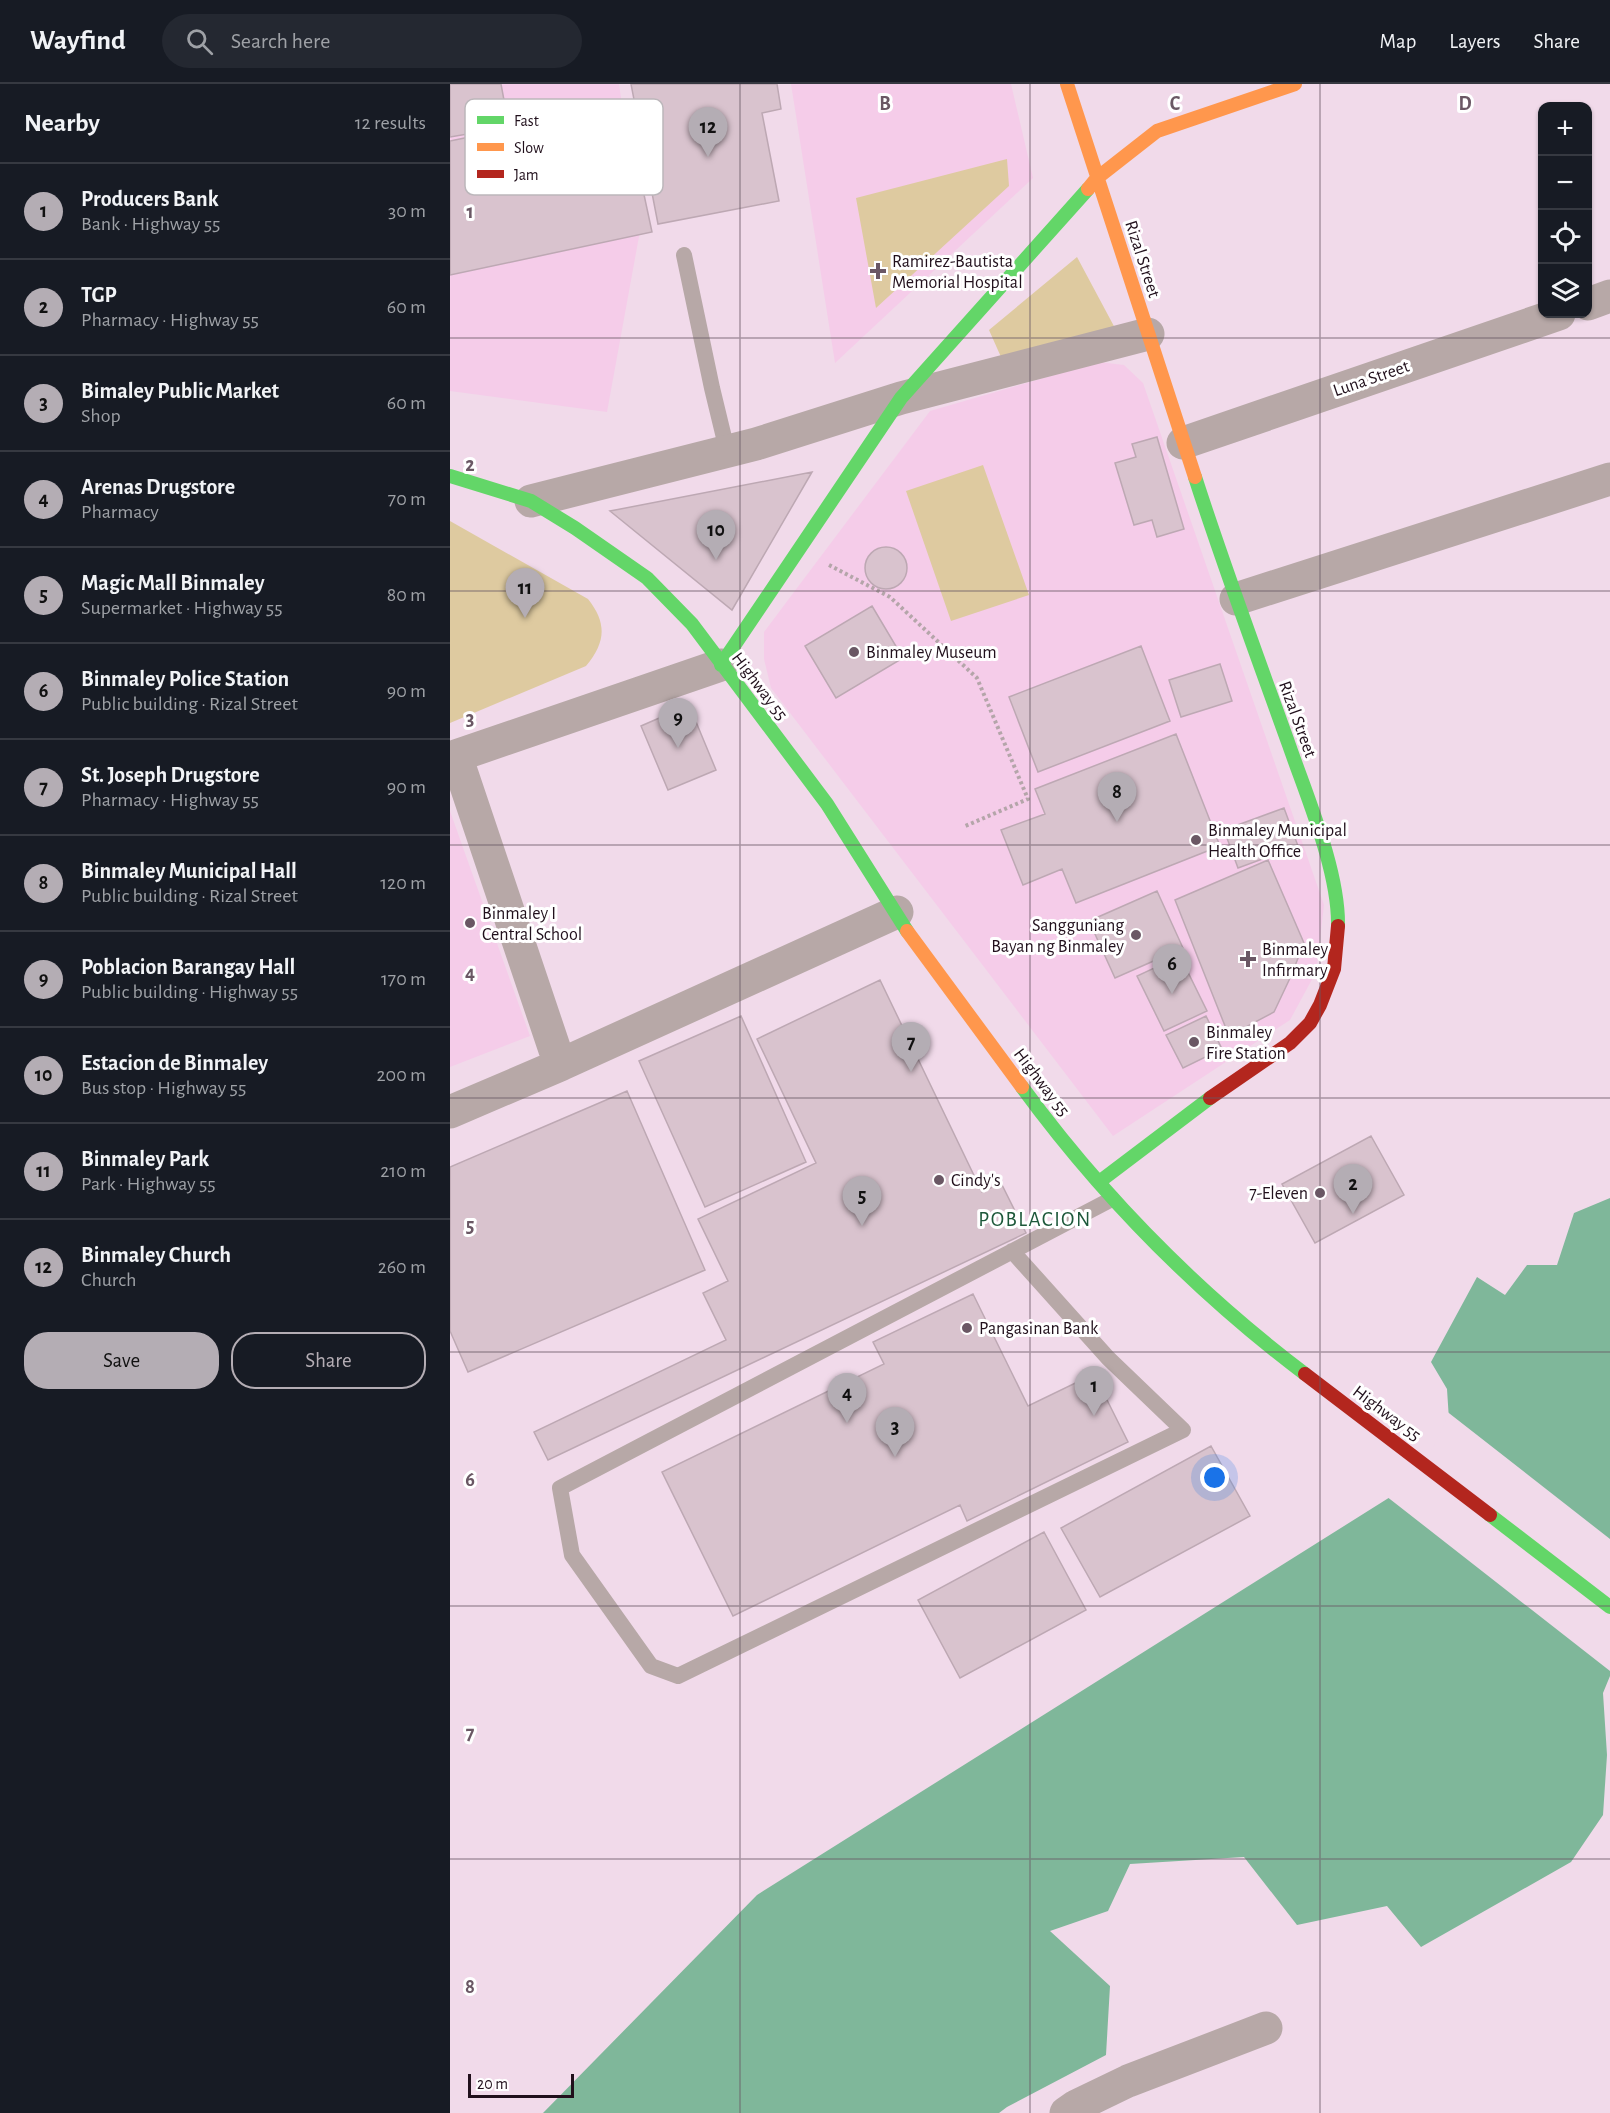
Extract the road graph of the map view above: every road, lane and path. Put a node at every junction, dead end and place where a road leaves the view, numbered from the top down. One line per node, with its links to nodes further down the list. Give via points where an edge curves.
1 (1067, 84): 3 (main road, Rizal Street)
2 (1295, 84): 3 (main road, via 1157,131)
3 (1097, 178): 8 (main road, Rizal Street); 9 (main road)
4 (684, 255): 11 (lane)
5 (1610, 296): 6 (street)
6 (1592, 302)
7 (1547, 318): 10 (street, Luna Street)
8 (1148, 334): 9 (street); 10 (main road, Rizal Street)
9 (901, 398): 11 (street); 15 (main road)
10 (1183, 443): 16 (main road, Rizal Street)
11 (727, 450): 14 (street)
12 (450, 476): 14 (main road, Highway 55)
13 (1610, 479): 16 (street)
14 (531, 501): 17 (main road, Highway 55, via 647,578 692,624)
15 (799, 549): 17 (main road); 19 (path, via 890,597 977,678 1028,799)
16 (1236, 600): 23 (main road, Rizal Street, via 1318,827 1335,892 1338,923 1334,969 1310,1023 1290,1043 1179,1120)
17 (721, 665): 18 (street); 20 (main road, Highway 55, via 827,804)
18 (453, 757): 21 (street)
19 (963, 827)
20 (897, 912): 21 (street); 23 (main road, Highway 55, via 1041,1113)
21 (560, 1065): 22 (street)
22 (450, 1112)
23 (1099, 1182): 24 (main road, Highway 55)
24 (1112, 1199): 25 (lane); 26 (main road, Highway 55, via 1227,1312)
25 (1011, 1251): 25 (lane, via 1108,1358 1183,1430 678,1676 651,1666 572,1555 560,1488)
26 (1610, 1607)
27 (1266, 2028): 28 (street, via 1128,2081)
28 (1066, 2113)

